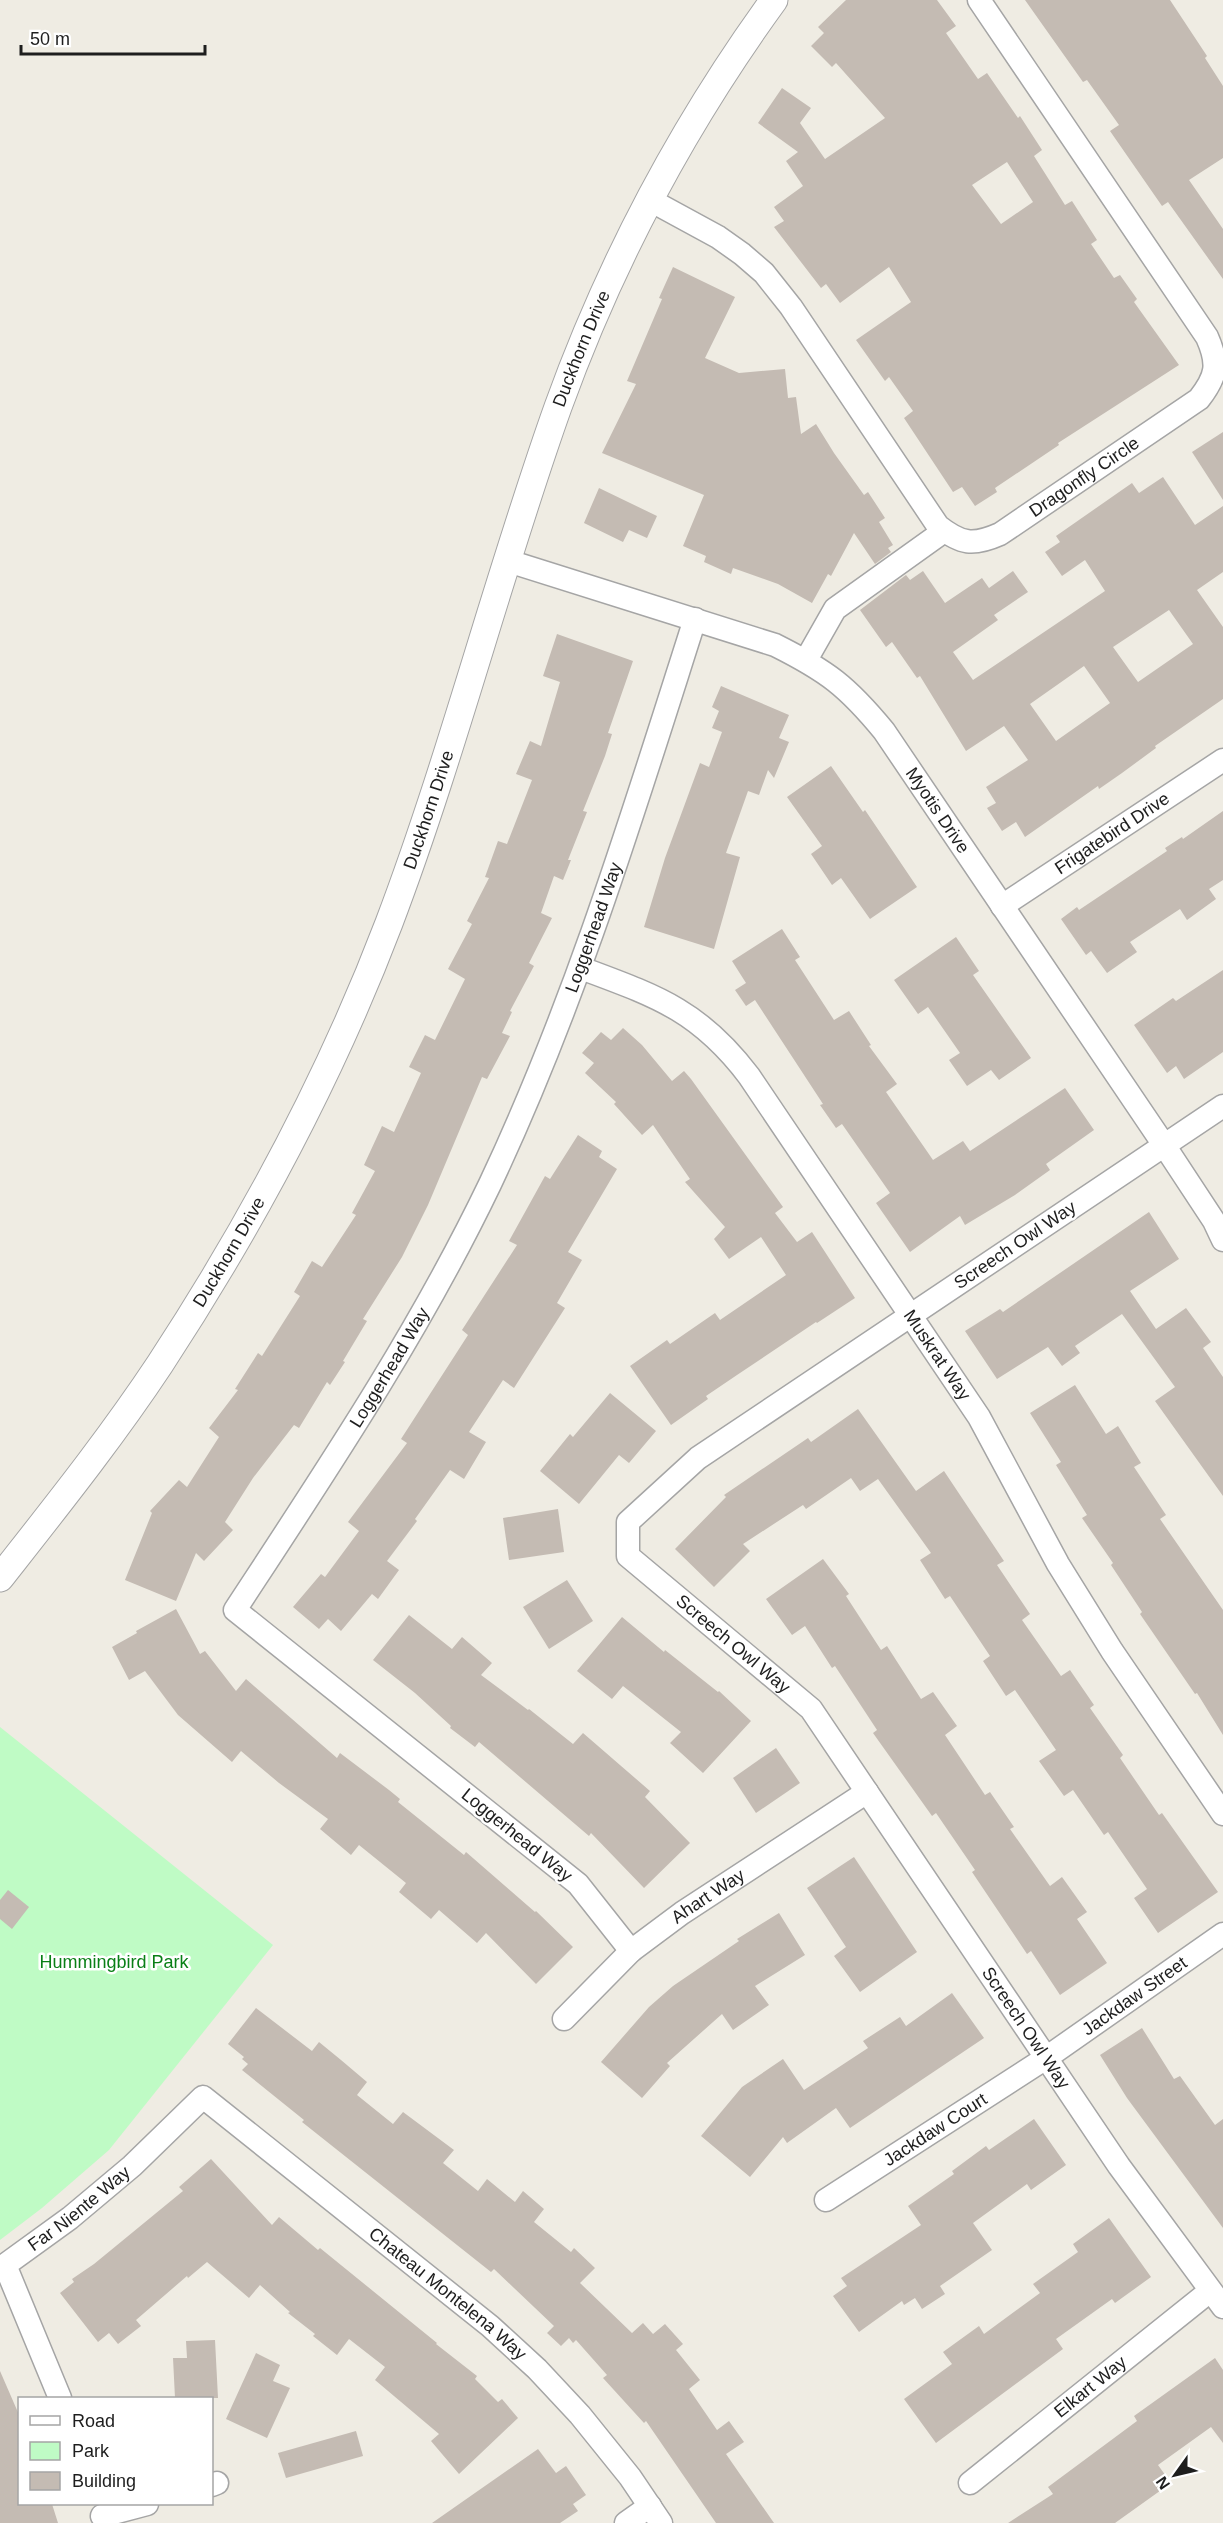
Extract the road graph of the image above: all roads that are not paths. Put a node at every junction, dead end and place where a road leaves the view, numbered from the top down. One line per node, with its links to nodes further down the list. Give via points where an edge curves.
1 (774, 0): 3 (street, Duckhorn Drive, via 687,133)
2 (979, 0): 4 (street, Dragonfly Circle, via 1207,337 1214,354 1215,373 1199,399 1000,534 983,542 970,542 952,538)
3 (650, 200): 4 (street, Dragonfly Circle, via 718,237 764,273); 5 (street, Duckhorn Drive, via 602,300 560,403)
4 (944, 531): 7 (street, via 835,609)
5 (508, 561): 6 (street, Myotis Drive); 15 (street, Duckhorn Drive, via 388,924 316,1091 231,1251 158,1367 79,1478)
6 (695, 619): 7 (street, Myotis Drive, via 775,645); 10 (street, Loggerhead Way)
7 (806, 660): 9 (street, Myotis Drive, via 843,686 877,723)
8 (1223, 760): 9 (street, Frigatebird Drive)
9 (1002, 906): 12 (street, Myotis Drive)
10 (581, 968): 14 (street, Muskrat Way, via 651,994 676,1008 732,1053); 19 (street, Loggerhead Way, via 490,1184 447,1267 378,1389 235,1610 578,1884)
11 (1223, 1106): 12 (street, Screech Owl Way)
12 (1164, 1145): 13 (street, Myotis Drive); 14 (street, Screech Owl Way)
13 (1223, 1240)
14 (911, 1316): 16 (street, Screech Owl Way, via 698,1458 628,1522 628,1556 811,1709); 17 (street, Muskrat Way, via 980,1417 1058,1564 1112,1651)
15 (0, 1578)
16 (867, 1792): 19 (street, Ahart Way, via 682,1913); 21 (street, Screech Owl Way)
17 (1223, 1814)
18 (1223, 1934): 21 (street, Jackdaw Street)
19 (631, 1951): 20 (street, Ahart Way)
20 (564, 2019)
21 (1046, 2058): 23 (street, Jackdaw Court); 24 (street, Screech Owl Way)
22 (203, 2097): 25 (street, Far Niente Way, via 132,2166 70,2218 4,2265); 29 (street, Chateau Montelena Way, via 490,2326 537,2369 580,2415)
23 (826, 2200)
24 (1216, 2299): 26 (street, Elkart Way)
25 (60, 2397)
26 (970, 2483)
27 (142, 2505): 28 (street)
28 (102, 2514)
29 (656, 2515): 30 (street)
30 (626, 2523)

